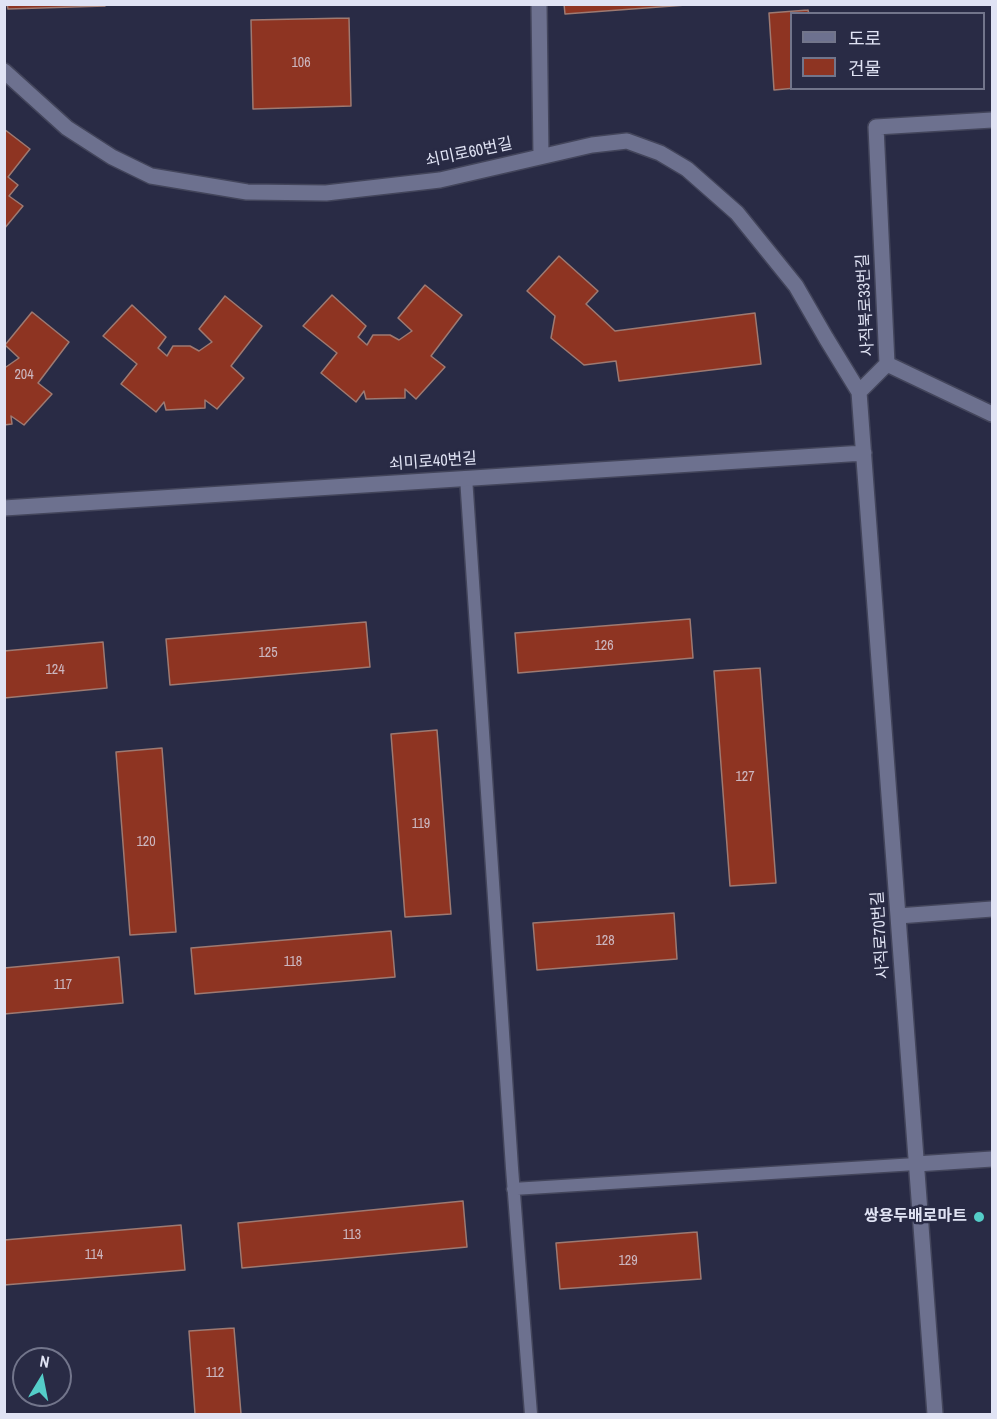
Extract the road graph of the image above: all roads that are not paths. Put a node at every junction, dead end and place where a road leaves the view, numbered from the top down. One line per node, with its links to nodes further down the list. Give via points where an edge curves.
1 (539, 4): 4 (street)
2 (4, 71): 4 (street, 쇠미로60번길, via 67,128 151,177 247,192 326,193 440,180)
3 (993, 120): 5 (street, 사직북로33번길, via 876,128)
4 (541, 156): 6 (street, 쇠미로60번길, via 627,141 660,153 687,170 737,213 796,286)
5 (887, 364): 6 (street); 7 (street, 사직북로33번길)
6 (859, 392): 8 (street, 사직로70번길)
7 (993, 414)
8 (864, 453): 9 (street, 쇠미로40번길); 12 (street, 사직로70번길)
9 (466, 477): 10 (street, 쇠미로40번길); 15 (lane)
10 (4, 508)
11 (993, 909): 12 (street)
12 (898, 916): 14 (street, 사직로70번길)
13 (993, 1159): 14 (street)
14 (916, 1164): 15 (lane); 17 (street, 사직로70번길)
15 (513, 1189): 16 (lane)
16 (531, 1414)
17 (935, 1414)

